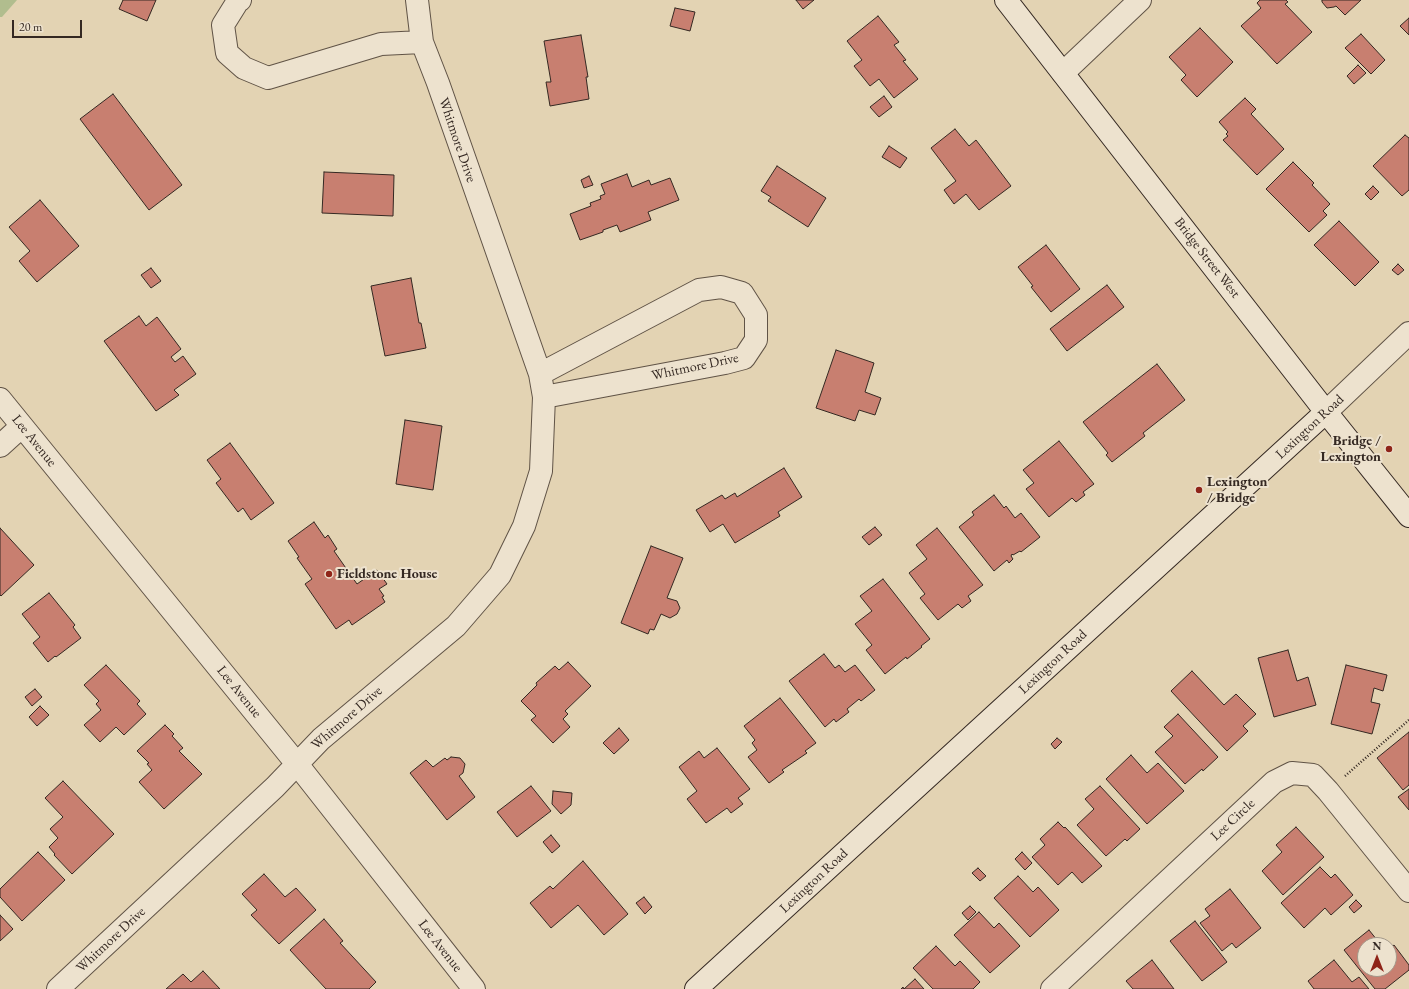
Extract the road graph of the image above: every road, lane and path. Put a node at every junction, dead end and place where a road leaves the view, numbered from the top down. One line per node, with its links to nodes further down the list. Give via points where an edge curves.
1 (240, 0): 5 (street, via 223,25 227,53 244,68 268,78 381,44)
2 (417, 0): 5 (street, Whitmore Drive)
3 (1006, 0): 6 (street, Bridge Street West)
4 (1140, 0): 6 (street)
5 (422, 42): 8 (street, Whitmore Drive)
6 (1063, 73): 11 (street, Bridge Street West)
7 (1409, 333): 11 (street, Lexington Road)
8 (540, 374): 9 (street, Whitmore Drive); 9 (street, Whitmore Drive, via 699,290 721,287 742,293 756,315 756,340 744,358)
9 (544, 397): 16 (street, Whitmore Drive, via 541,471 524,526 500,574 456,626 321,738)
10 (0, 398): 12 (street, Lee Avenue)
11 (1326, 412): 14 (street, Bridge Street West); 21 (street, Lexington Road)
12 (22, 426): 13 (street); 16 (street, Lee Avenue)
13 (0, 446)
14 (1409, 516)
15 (1409, 720): 17 (path)
16 (297, 764): 19 (street, Whitmore Drive, via 275,788); 20 (street, Lee Avenue)
17 (1328, 791): 18 (street, Lee Circle); 22 (street, Lee Circle, via 1313,775 1292,773 1274,782)
18 (1409, 891)
19 (58, 989)
20 (474, 989)
21 (696, 989)
22 (1052, 989)

